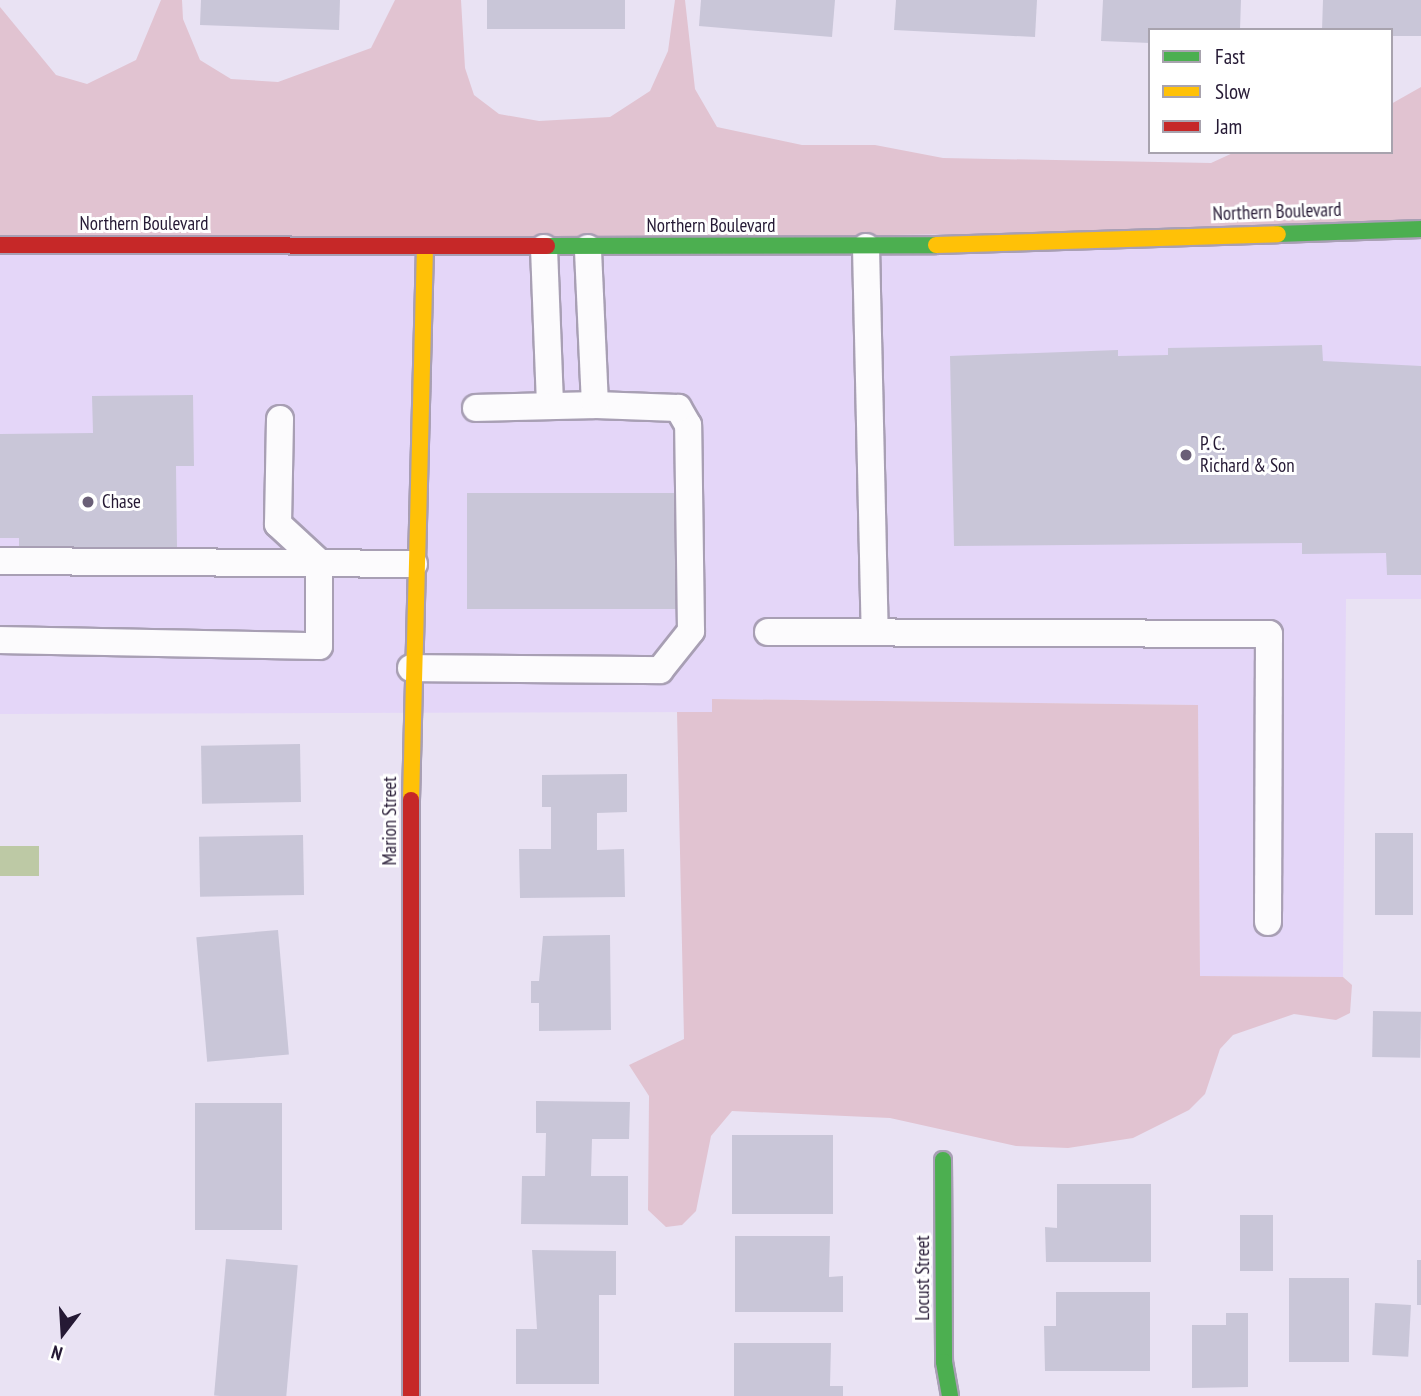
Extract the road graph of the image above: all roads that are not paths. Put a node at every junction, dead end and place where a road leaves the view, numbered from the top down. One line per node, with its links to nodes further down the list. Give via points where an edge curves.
1 (1421, 229): 4 (main road, Northern Boulevard)
2 (0, 245): 3 (main road, Northern Boulevard)
3 (425, 247): 5 (main road, Northern Boulevard); 13 (main road, Marion Street)
4 (866, 247): 6 (main road, Northern Boulevard); 15 (lane)
5 (544, 248): 6 (main road, Northern Boulevard); 8 (lane)
6 (588, 248): 7 (lane)
7 (595, 405): 8 (lane); 17 (lane, via 678,408 688,425 691,631 660,670)
8 (550, 406): 9 (lane)
9 (476, 408)
10 (280, 419): 12 (lane, via 278,524)
11 (0, 561): 12 (lane)
12 (319, 562): 13 (lane); 16 (lane, via 319,646)
13 (414, 564): 17 (main road, Marion Street)
14 (768, 632): 15 (lane)
15 (875, 632): 18 (lane, via 1269,634)
16 (0, 640)
17 (411, 668): 20 (main road, Marion Street)
18 (1268, 922)
19 (943, 1160): 21 (main road, Locust Street, via 944,1362)
20 (411, 1396)
21 (950, 1396)

